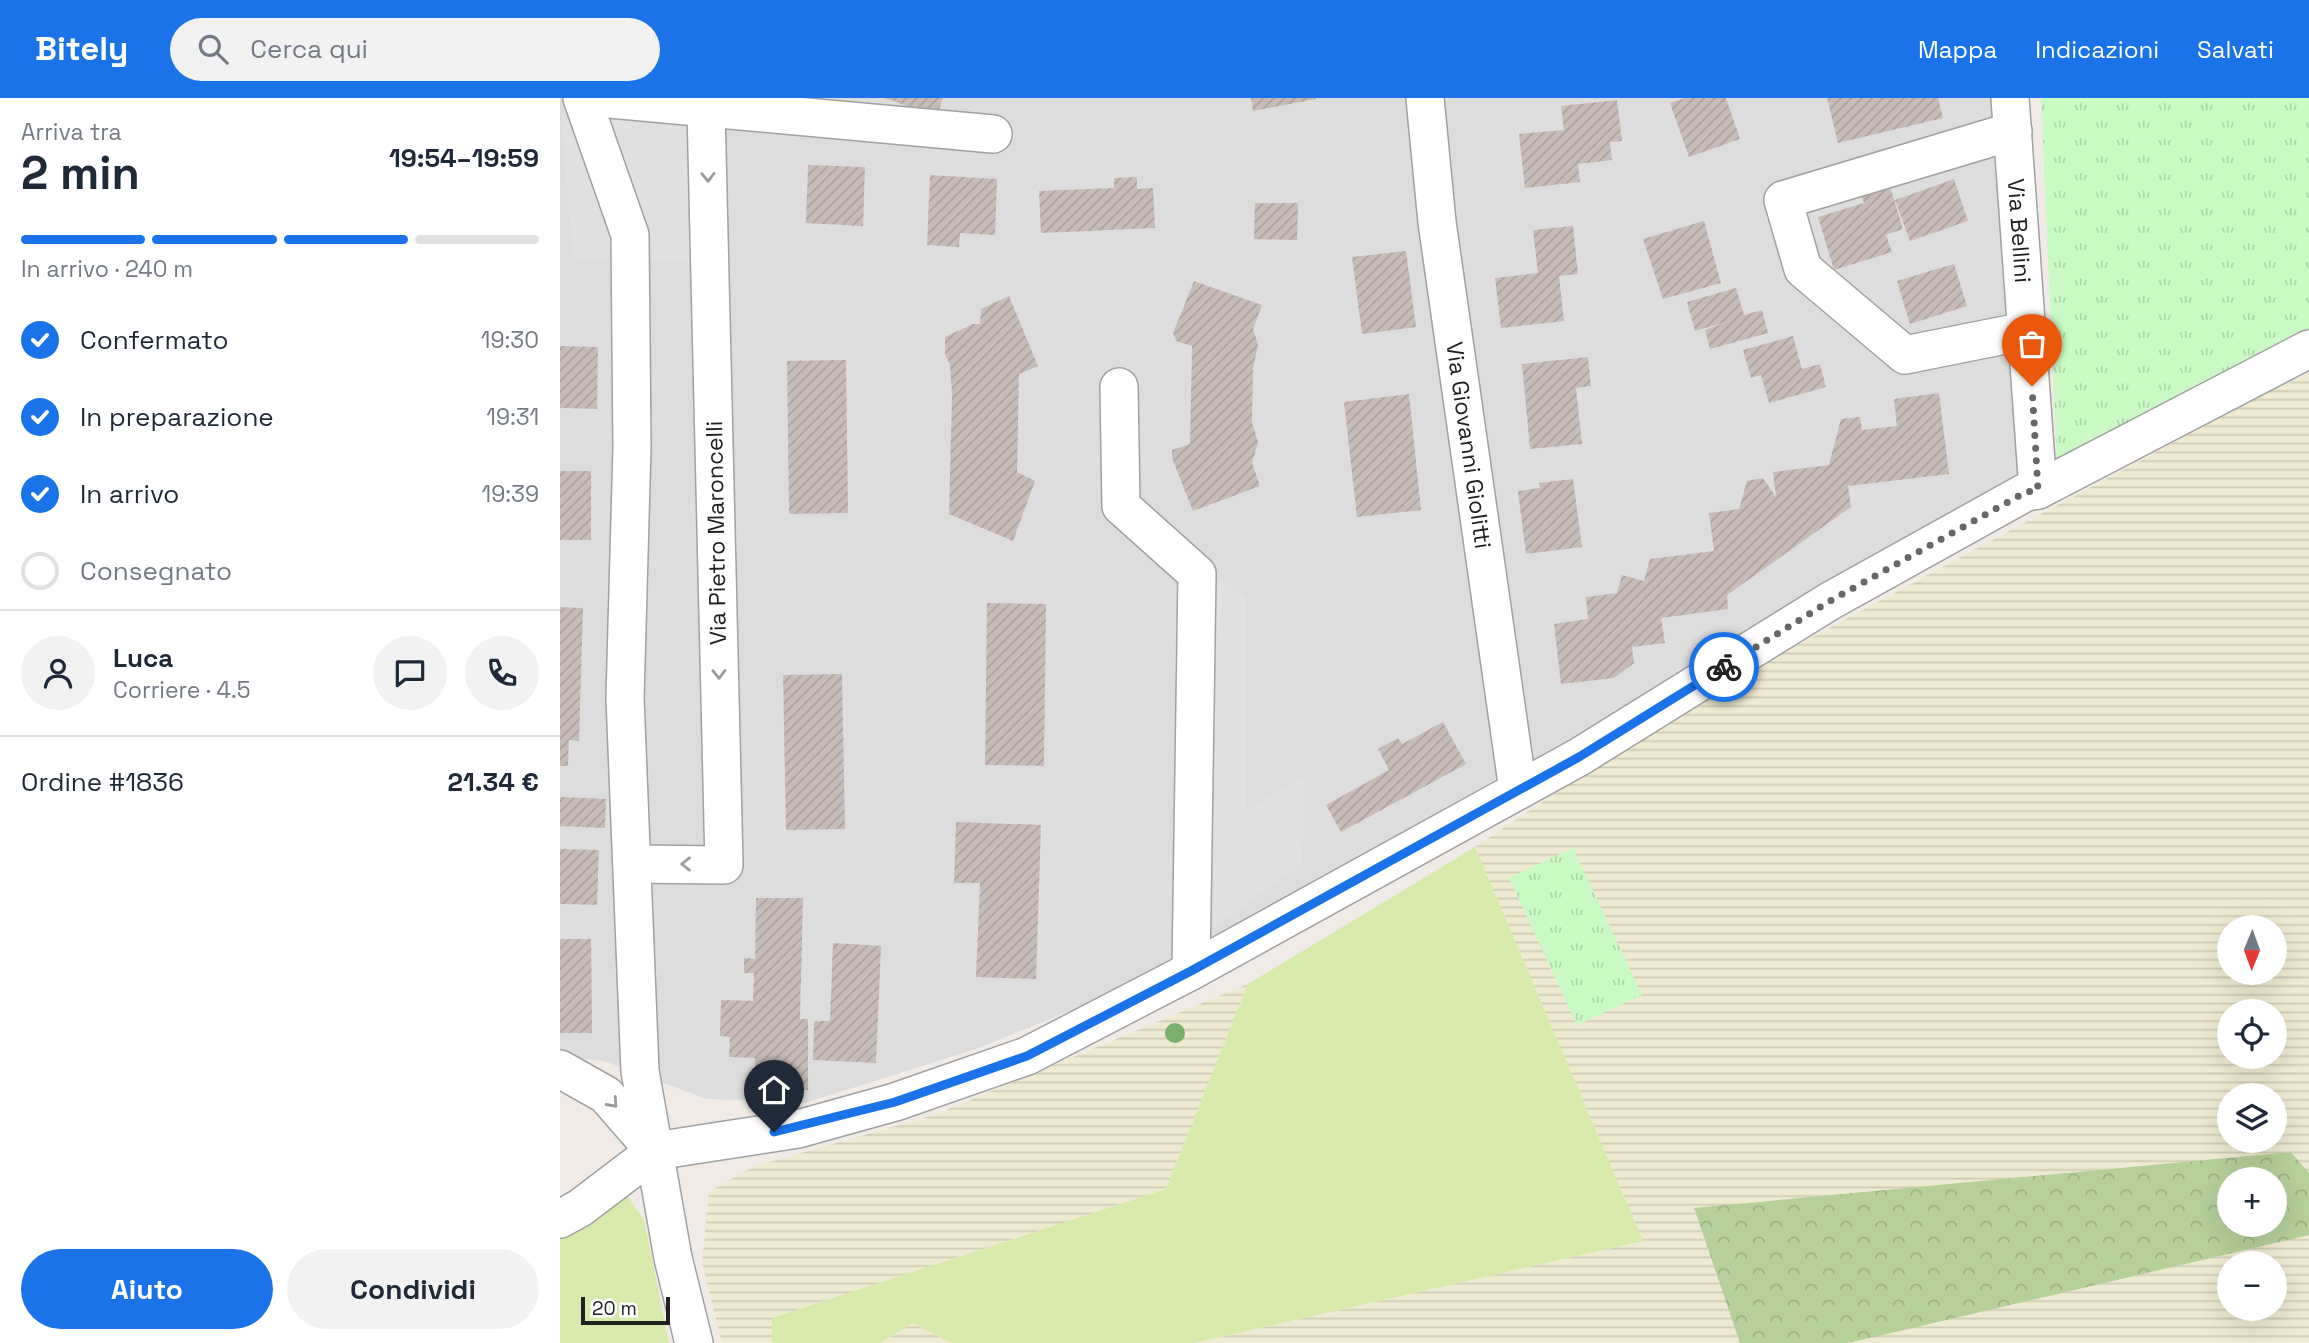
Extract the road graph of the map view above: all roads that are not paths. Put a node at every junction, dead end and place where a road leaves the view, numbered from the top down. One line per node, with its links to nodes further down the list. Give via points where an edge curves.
1 (582, 98): 12 (street, via 630,235 632,447 625,698)
2 (599, 98): 4 (street)
3 (1425, 98): 11 (street, Via Giovanni Giolitti, via 1437,222)
4 (706, 109): 6 (street); 12 (street, Via Pietro Maroncelli, one-way to 12, via 724,864)
5 (2011, 114): 7 (street, Via Bellini); 7 (street, via 1783,200 1803,269 1905,355)
6 (993, 134)
7 (2025, 331): 10 (street, Via Bellini)
8 (2309, 349): 10 (street)
9 (1119, 387): 13 (street, via 1121,506 1197,574)
10 (2038, 490): 11 (street, via 2026,492 1830,601)
11 (1518, 790): 13 (street)
12 (632, 864): 15 (street, via 640,1072)
13 (1191, 971): 15 (street, via 1027,1056 895,1102 798,1129)
14 (560, 1069): 15 (street, one-way to 15, via 606,1095)
15 (655, 1151): 16 (street); 17 (street, via 673,1258)
16 (560, 1219)
17 (694, 1343)

